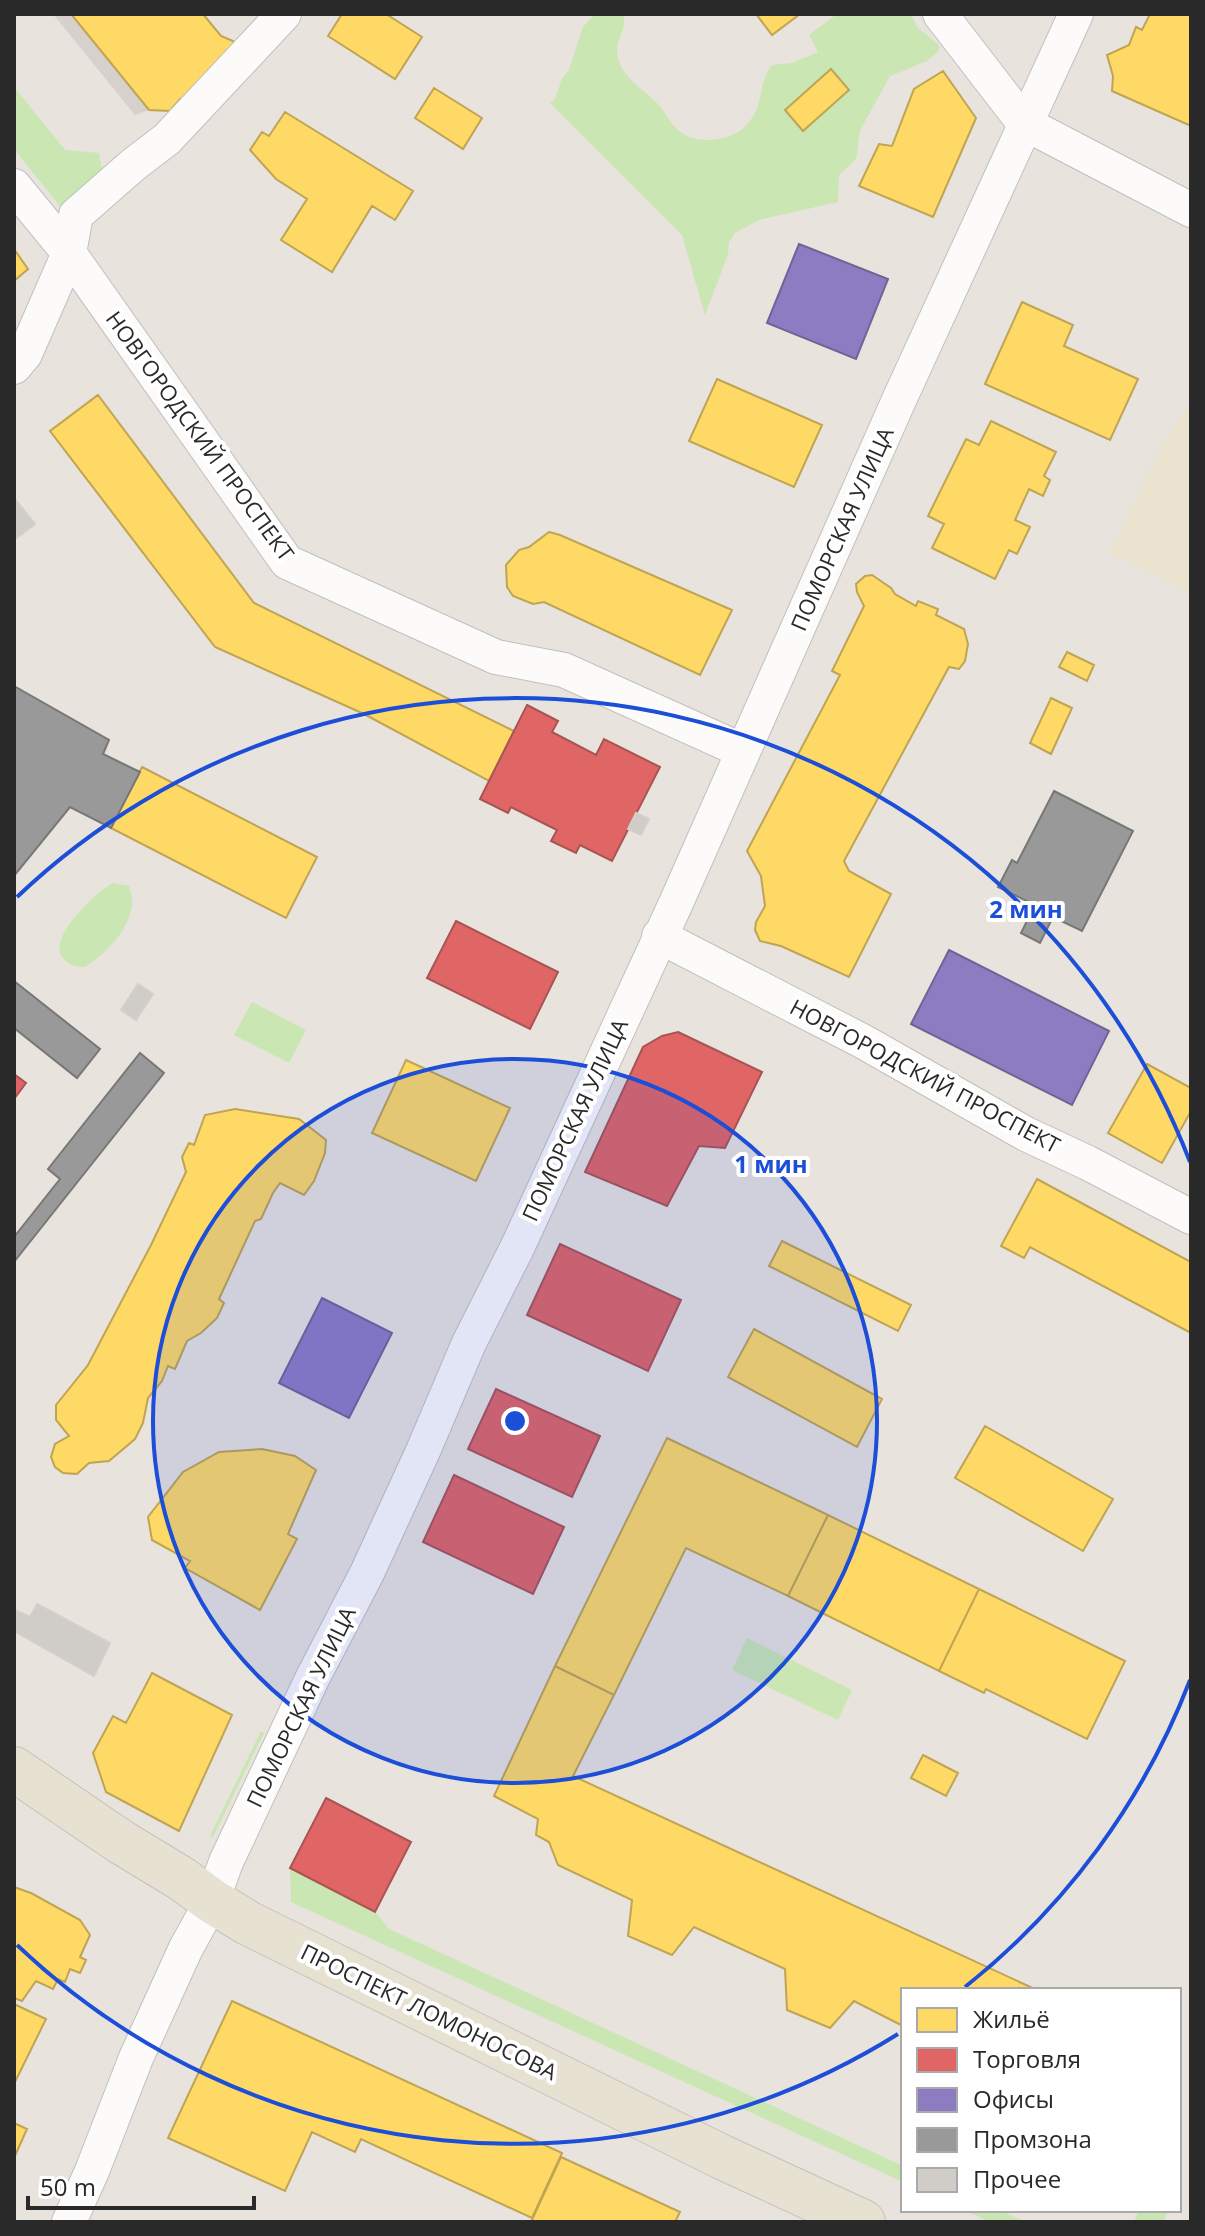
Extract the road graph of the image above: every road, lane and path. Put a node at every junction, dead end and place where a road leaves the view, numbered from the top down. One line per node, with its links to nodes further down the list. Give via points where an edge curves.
1 (284, 14): 7 (street, via 167,139 76,215)
2 (940, 14): 4 (street)
3 (1076, 14): 4 (street, ПОМОРСКАЯ УЛИЦА)
4 (1024, 123): 6 (street); 9 (street, ПОМОРСКАЯ УЛИЦА)
5 (14, 186): 7 (street, НОВГОРОДСКИЙ ПРОСПЕКТ)
6 (1191, 210)
7 (69, 253): 8 (street, via 25,354); 9 (street, НОВГОРОДСКИЙ ПРОСПЕКТ, via 287,562 496,657 564,670)
8 (14, 367)
9 (743, 751): 10 (street, ПОМОРСКАЯ УЛИЦА)
10 (659, 936): 11 (street, НОВГОРОДСКИЙ ПРОСПЕКТ); 13 (street, ПОМОРСКАЯ УЛИЦА)
11 (1191, 1217)
12 (14, 1769): 13 (main road, ПРОСПЕКТ ЛОМОНОСОВА)
13 (212, 1901): 14 (street, ПОМОРСКАЯ УЛИЦА, via 136,2058); 15 (main road, ПРОСПЕКТ ЛОМОНОСОВА)
14 (69, 2222)
15 (863, 2222)

